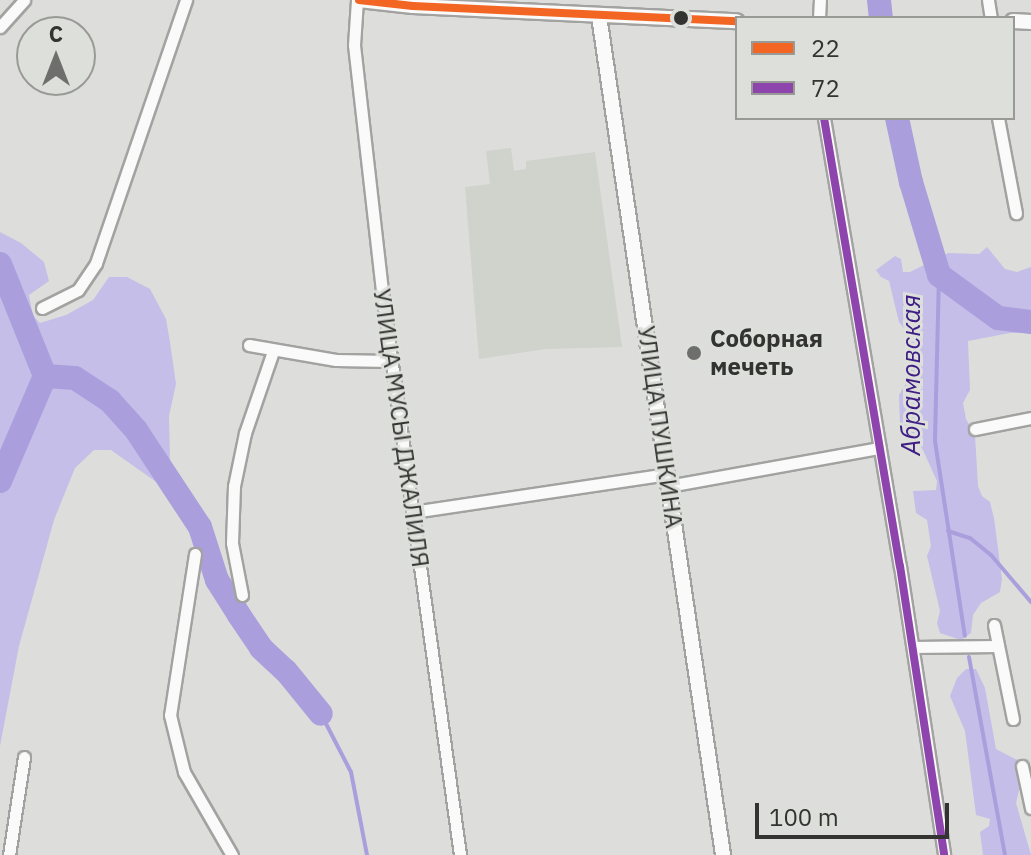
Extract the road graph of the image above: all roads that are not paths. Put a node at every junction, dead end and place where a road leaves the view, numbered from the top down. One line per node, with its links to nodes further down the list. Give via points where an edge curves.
1 (24, 0): 7 (street)
2 (186, 0): 11 (street, via 96,263 78,290)
3 (358, 0): 5 (street); 14 (street, УЛИЦА МУСЫ ДЖАЛИЛЯ, via 354,45)
4 (596, 0): 5 (street, УЛИЦА ПУШКИНА)
5 (599, 16): 6 (street); 18 (street, УЛИЦА ПУШКИНА)
6 (735, 21)
7 (0, 27)
8 (824, 120): 17 (street)
9 (998, 120): 10 (street)
10 (1016, 213)
11 (42, 308)
12 (249, 345): 13 (street)
13 (273, 351): 14 (street); 21 (street, via 245,433 234,486 232,543)
14 (390, 361): 19 (street, УЛИЦА МУСЫ ДЖАЛИЛЯ)
15 (1031, 418): 16 (street)
16 (975, 429)
17 (880, 448): 18 (street); 24 (street)
18 (668, 480): 19 (street); 32 (street, УЛИЦА ПУШКИНА)
19 (413, 512): 31 (street, УЛИЦА МУСЫ ДЖАЛИЛЯ)
20 (195, 554): 30 (street, via 170,715 184,772)
21 (242, 595)
22 (994, 625): 23 (street)
23 (998, 646): 24 (street); 25 (street)
24 (913, 647): 33 (street)
25 (1013, 719)
26 (24, 757): 29 (street)
27 (1022, 766): 28 (street)
28 (1031, 808)
29 (9, 855)
30 (232, 855)
31 (460, 855)
32 (723, 855)
33 (944, 855)

